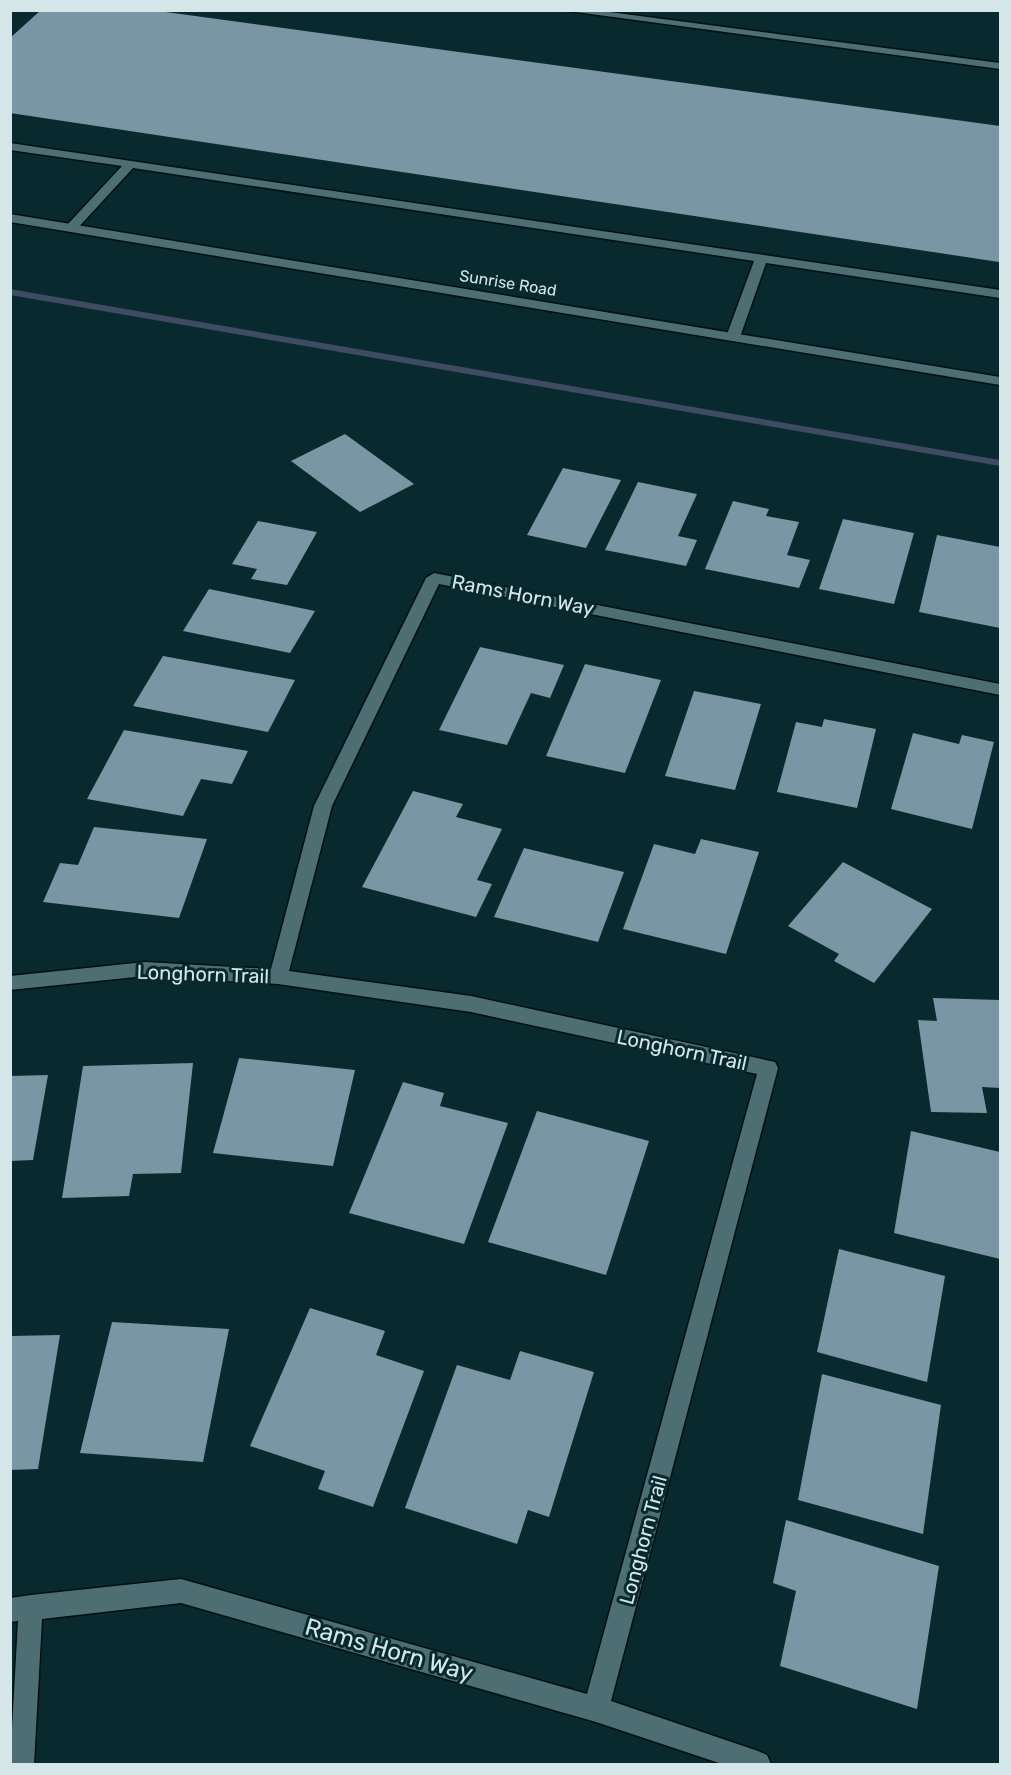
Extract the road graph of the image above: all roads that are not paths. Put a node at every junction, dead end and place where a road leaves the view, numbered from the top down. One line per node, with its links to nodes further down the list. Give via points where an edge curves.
1 (566, 10): 2 (street)
2 (1000, 66)
3 (10, 146): 4 (street)
4 (130, 164): 6 (street); 7 (street)
5 (10, 218): 6 (street, Sunrise Road)
6 (71, 228): 9 (street, Sunrise Road)
7 (761, 258): 8 (street); 9 (street)
8 (1000, 294)
9 (733, 337): 10 (street, Sunrise Road)
10 (1000, 381)
11 (1000, 689): 12 (street, Rams Horn Way, via 434,578 323,806)
12 (278, 978): 13 (street, Longhorn Trail, via 145,969); 15 (street, Longhorn Trail, via 471,1004 768,1068)
13 (10, 983)
14 (21, 1608): 15 (street, Rams Horn Way, via 181,1591); 16 (street)
15 (596, 1709): 17 (street, Rams Horn Way)
16 (21, 1764)
17 (759, 1764)

